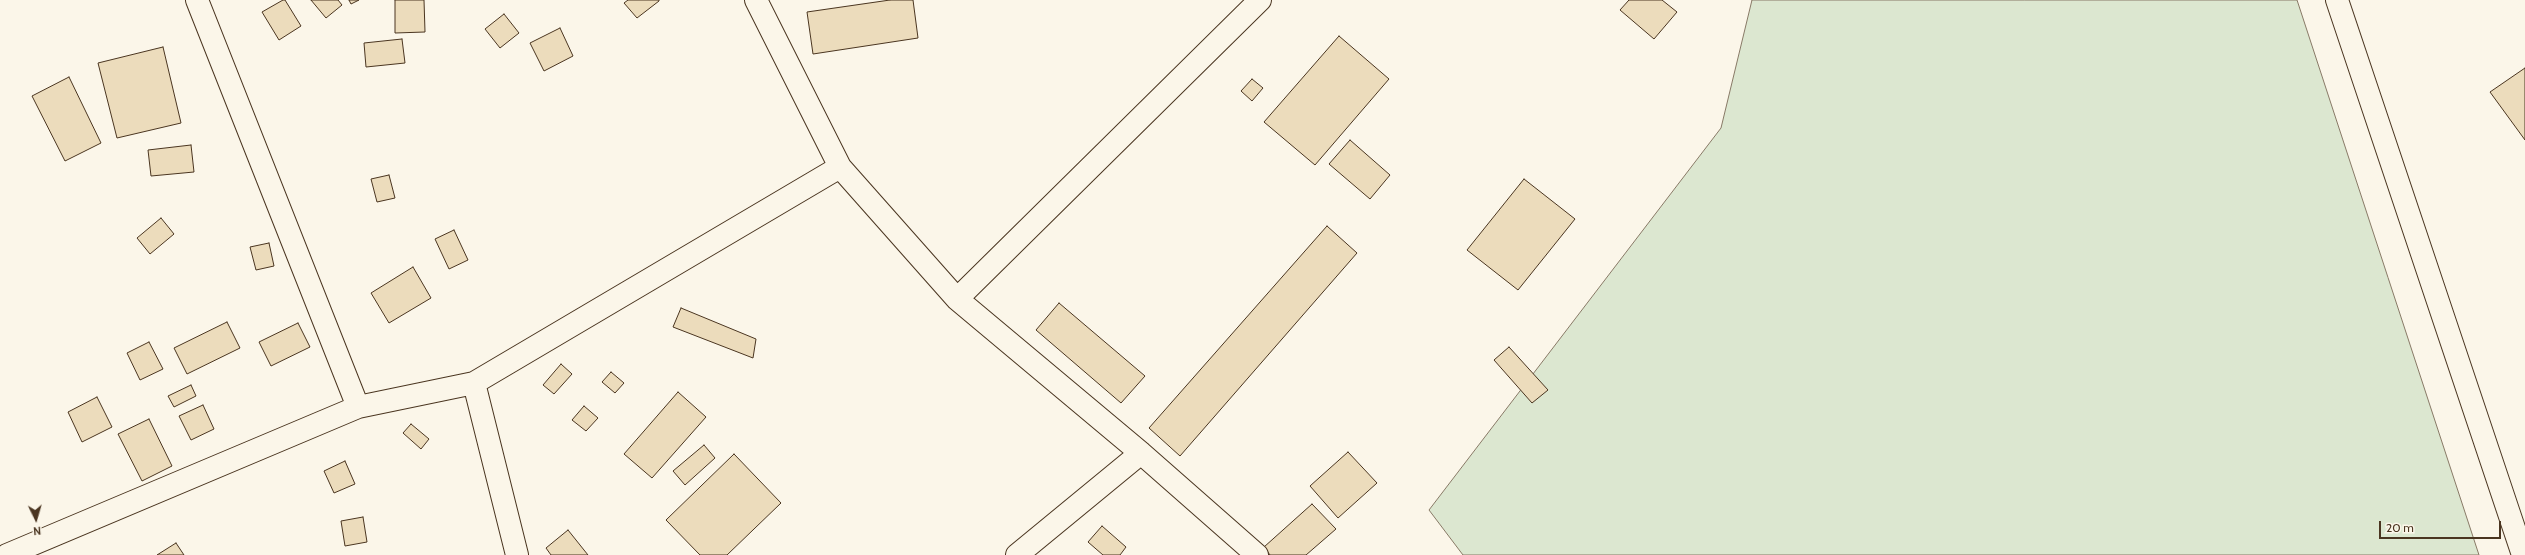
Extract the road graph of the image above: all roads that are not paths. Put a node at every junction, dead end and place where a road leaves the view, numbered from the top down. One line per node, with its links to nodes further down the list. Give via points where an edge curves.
1 (197, 0): 8 (street)
2 (756, 0): 5 (street)
3 (1260, 0): 6 (street)
4 (2338, 0): 15 (street)
5 (840, 168): 6 (street); 7 (street)
6 (957, 298): 9 (street)
7 (474, 384): 8 (street); 12 (street)
8 (358, 407): 10 (street)
9 (1141, 454): 13 (street); 14 (street)
10 (41, 548): 11 (street)
11 (7, 555)
12 (517, 555)
13 (1018, 555)
14 (1257, 555)
15 (2523, 555)

